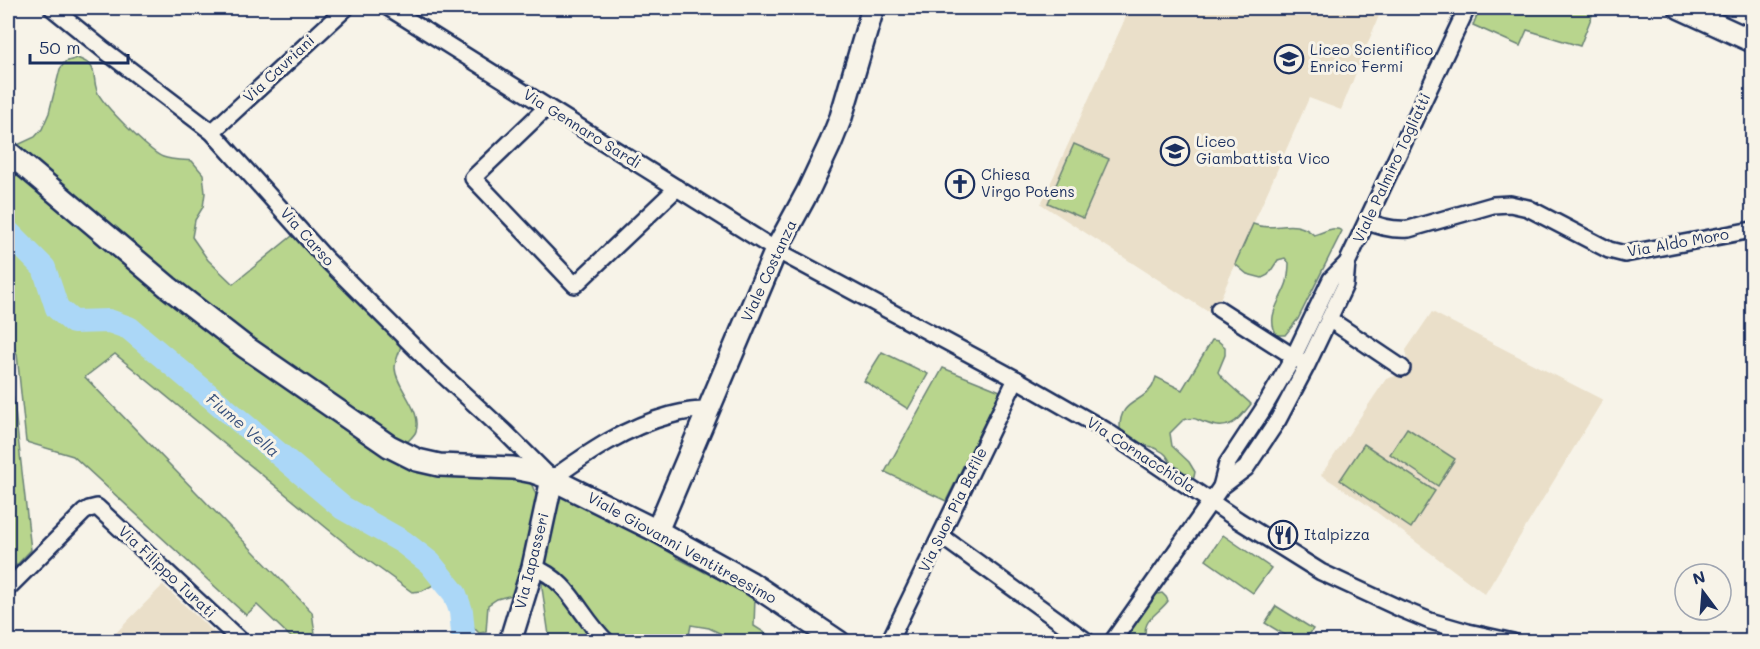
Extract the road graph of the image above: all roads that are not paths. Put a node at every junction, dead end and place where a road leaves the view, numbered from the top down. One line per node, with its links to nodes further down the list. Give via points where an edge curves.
1 (52, 8): 9 (street, Via Carso)
2 (346, 8): 9 (street, Via Cavriani)
3 (389, 8): 8 (street, Via Gennaro Sardi)
4 (873, 8): 14 (street, Viale Costanza, via 831,142)
5 (1467, 8): 12 (street, Viale Palmiro Togliatti)
6 (1680, 8): 7 (street)
7 (1752, 41)
8 (547, 107): 11 (street, Via Gennaro Sardi); 11 (street, via 473,178 575,285)
9 (212, 132): 23 (street, Via Carso, via 324,257)
10 (8, 152): 23 (street, Viale Giovanni Ventitreesimo, via 244,346 389,446 417,460 439,465 513,468)
11 (677, 188): 14 (street, Via Gennaro Sardi)
12 (1366, 221): 13 (street, Via Aldo Moro, via 1385,228 1409,229 1493,205 1510,204 1528,208 1609,250 1625,254); 15 (street, Viale Palmiro Togliatti)
13 (1752, 230)
14 (776, 250): 21 (street, Via Cornacchiola); 22 (street, Viale Costanza)
15 (1347, 262): 17 (street, Viale Palmiro Togliatti, via 1346,285); 18 (street, Viale Palmiro Togliatti, via 1331,279)
16 (1219, 309): 18 (street)
17 (1329, 319): 19 (street, Viale Palmiro Togliatti); 20 (street)
18 (1293, 358): 19 (street); 24 (street, Viale Palmiro Togliatti, via 1227,464)
19 (1307, 365): 24 (street, Viale Palmiro Togliatti, via 1278,420 1246,468)
20 (1402, 368)
21 (1016, 379): 25 (street, Via Cornacchiola, via 1105,430); 27 (street, Via Suor Pia Bafile)
22 (708, 411): 23 (street, via 693,410 665,417 621,433); 26 (street, Viale Costanza)
23 (552, 479): 26 (street, Viale Giovanni Ventitreesimo); 28 (street, Via Iapasseri)
24 (1221, 487): 25 (street, Viale Palmiro Togliatti)
25 (1210, 501): 30 (street, Via Cornacchiola, via 1321,572); 37 (street, Viale Palmiro Togliatti)
26 (657, 531): 34 (street, Viale Giovanni Ventitreesimo, via 751,583)
27 (941, 536): 35 (street, Via Suor Pia Bafile); 36 (street)
28 (533, 567): 32 (street, Via Iapasseri); 33 (street, via 561,583)
29 (8, 588): 31 (street, Via Filippo Turati, via 89,509 97,507)
30 (1451, 635): 38 (street, Via Cornacchiola)
31 (242, 642)
32 (510, 642)
33 (607, 642)
34 (840, 642)
35 (890, 642)
36 (1088, 642)
37 (1112, 642)
38 (1513, 642)

